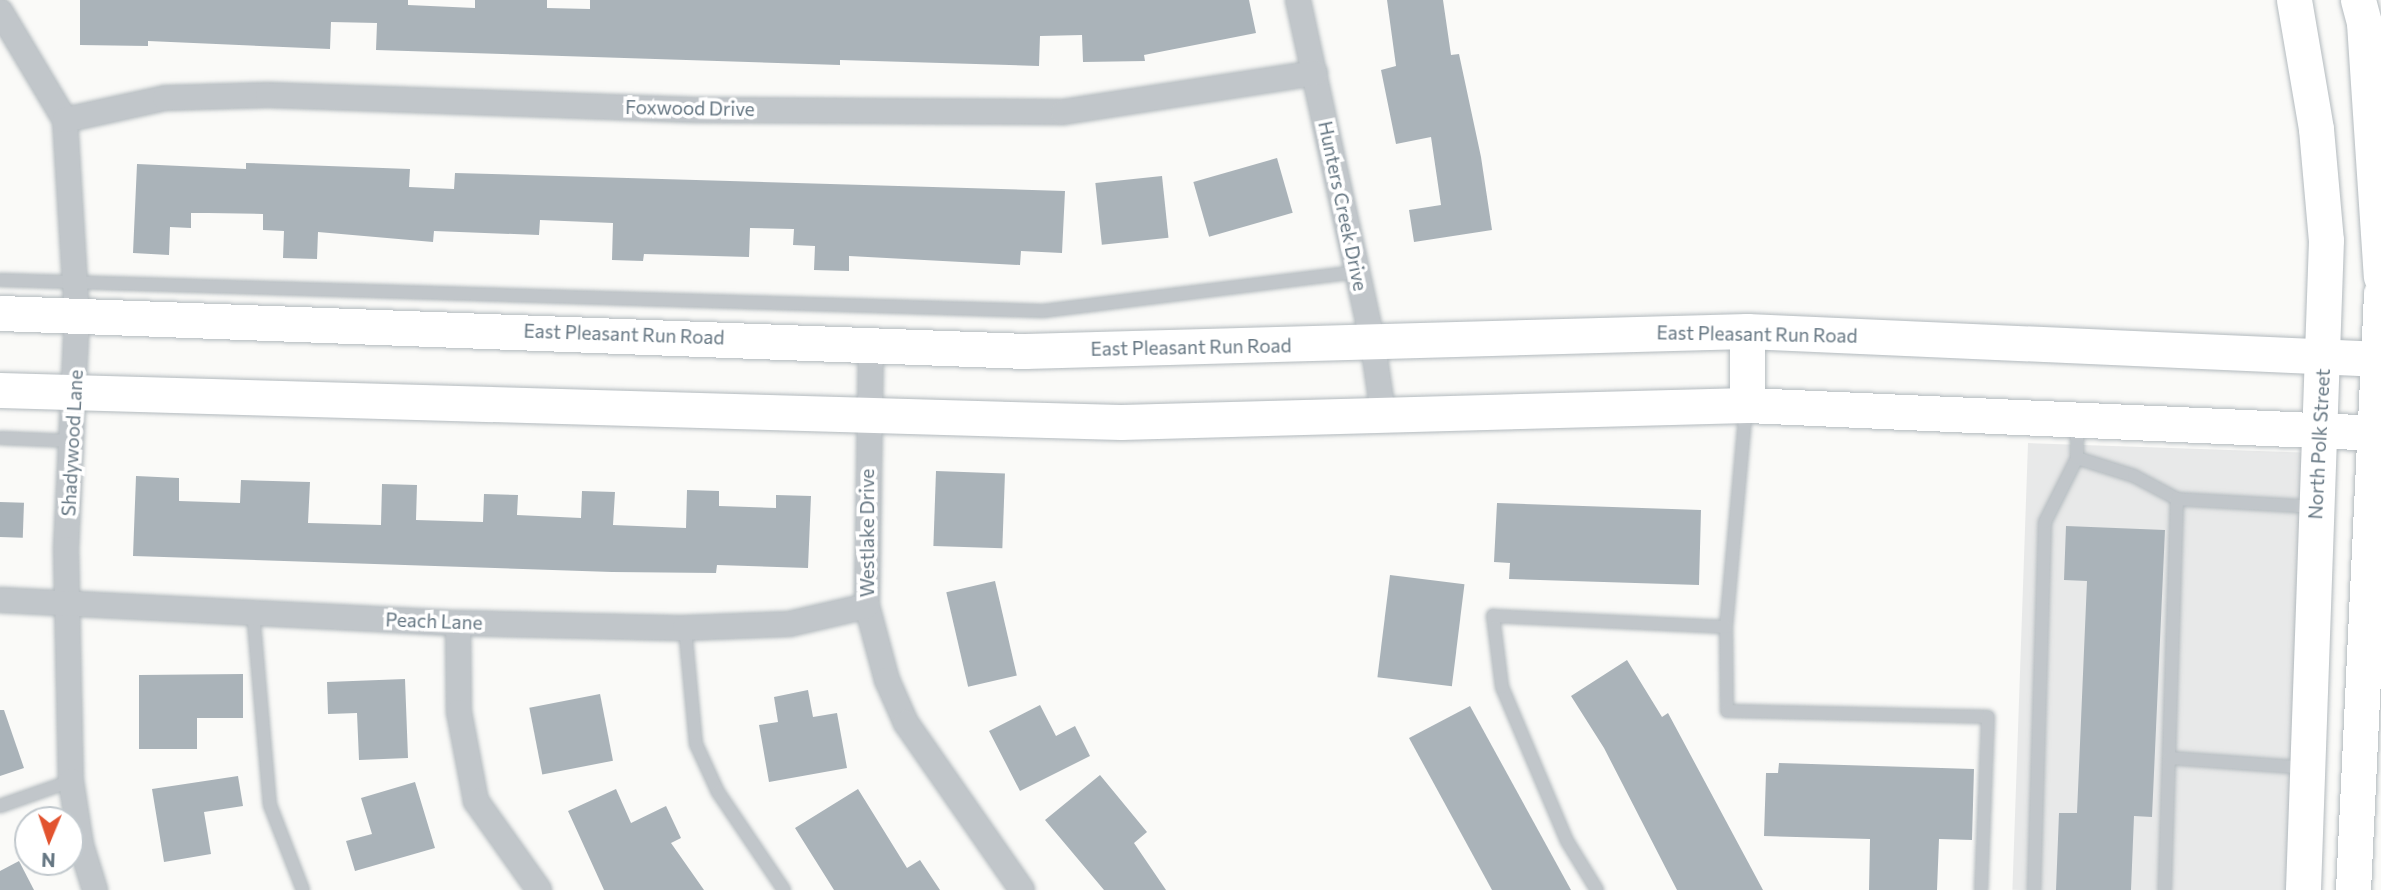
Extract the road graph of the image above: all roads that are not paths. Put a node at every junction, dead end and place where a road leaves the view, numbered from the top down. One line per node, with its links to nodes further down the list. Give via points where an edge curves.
1 (1298, 0): 6 (street, Hunters Creek Drive)
2 (2294, 0): 18 (main road, North Polk Street, via 2316,129 2326,240)
3 (2358, 0): 5 (main road)
4 (0, 11): 7 (street, Shadywood Lane)
5 (2374, 65): 9 (main road)
6 (1315, 73): 7 (street, Foxwood Drive, via 1063,112 696,110 268,95 165,98); 8 (street, Hunters Creek Drive)
7 (65, 120): 11 (street, Shadywood Lane)
8 (1357, 272): 11 (lane, via 1043,311); 17 (street, Hunters Creek Drive)
9 (2381, 276)
10 (0, 280): 11 (lane)
11 (75, 281): 14 (street, Shadywood Lane)
12 (2381, 294): 19 (main road)
13 (0, 313): 14 (main road, East Pleasant Run Road)
14 (77, 316): 16 (main road, East Pleasant Run Road); 21 (street, Shadywood Lane)
15 (1746, 331): 17 (main road, East Pleasant Run Road); 18 (main road, East Pleasant Run Road); 22 (main road)
16 (872, 344): 17 (main road, East Pleasant Run Road, via 1025,351); 23 (street, Westlake Drive)
17 (1373, 345): 24 (street, Hunters Creek Drive)
18 (2323, 357): 19 (main road, East Pleasant Run Road); 26 (main road, North Polk Street)
19 (2379, 359): 27 (main road)
20 (0, 390): 21 (main road)
21 (76, 392): 23 (main road); 29 (street, Shadywood Lane)
22 (1746, 405): 24 (main road); 25 (main road); 38 (lane)
23 (869, 414): 24 (main road, via 1121,422); 35 (street, Westlake Drive)
24 (1383, 414)
25 (2077, 420): 26 (main road); 30 (lane)
26 (2319, 430): 27 (main road); 32 (main road, North Polk Street)
27 (2378, 433): 42 (main road)
28 (0, 438): 29 (lane)
29 (73, 441): 34 (street, Shadywood Lane, via 66,549)
30 (2077, 458): 31 (lane, via 2134,477); 52 (lane, via 2045,522)
31 (2177, 499): 32 (lane); 40 (lane)
32 (2315, 507): 41 (main road, North Polk Street)
33 (0, 600): 34 (street, Peach Lane)
34 (68, 604): 36 (street, Peach Lane); 43 (street, Shadywood Lane)
35 (867, 606): 39 (street, Peach Lane, via 789,624); 49 (street, Westlake Drive, via 887,680 906,723)
36 (253, 612): 37 (street, Peach Lane); 46 (lane, via 270,805)
37 (458, 623): 39 (street, Peach Lane); 47 (street, via 459,712 476,801)
38 (1726, 627): 50 (lane, via 1493,616 1502,687 1567,841); 51 (lane, via 1727,711 1988,717)
39 (685, 628): 48 (lane, via 696,744 718,792)
40 (2169, 758): 41 (lane); 53 (lane)
41 (2307, 768): 42 (main road); 54 (main road, North Polk Street)
42 (2363, 769): 55 (main road)
43 (71, 781): 44 (lane); 45 (street, Shadywood Lane, via 80,845)
44 (0, 806)
45 (95, 890)
46 (303, 890)
47 (539, 890)
48 (784, 890)
49 (1022, 890)
50 (1597, 890)
51 (1981, 890)
52 (2034, 890)
53 (2165, 890)
54 (2303, 890)
55 (2353, 890)

